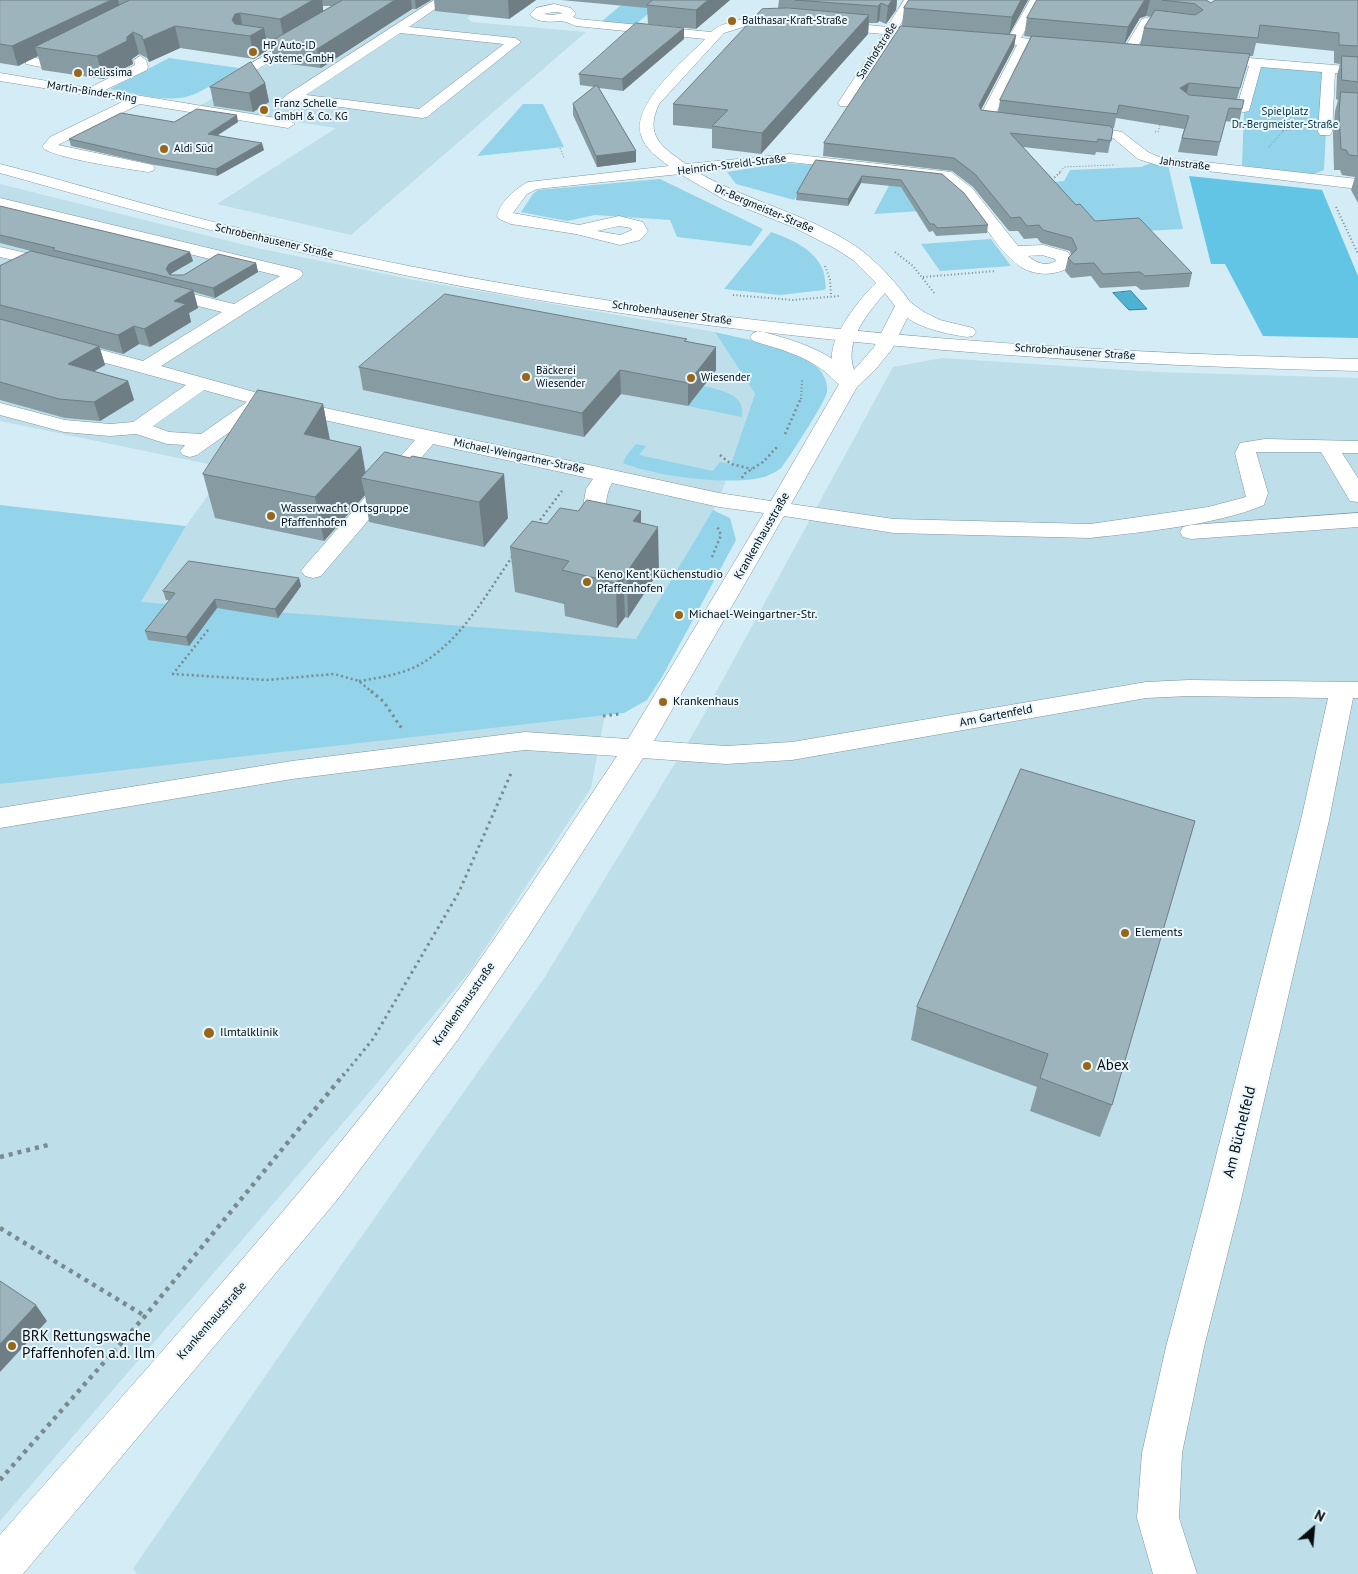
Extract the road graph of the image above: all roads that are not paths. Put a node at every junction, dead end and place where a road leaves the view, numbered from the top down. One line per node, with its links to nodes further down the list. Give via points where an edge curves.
1 (442, 0): 9 (street)
2 (1036, 0): 15 (street)
3 (908, 3): 4 (street); 10 (street, Samhofstraße)
4 (889, 4)
5 (562, 17): 12 (street, via 576,22)
6 (796, 22): 12 (street, Dr.-Bergmeister-Straße, via 771,14 732,25)
7 (815, 24): 10 (street)
8 (1191, 27): 19 (street, via 1146,22 1123,51)
9 (397, 29): 28 (street); 28 (street, via 515,42 422,114)
10 (891, 31): 13 (street); 30 (street, Samhofstraße)
11 (312, 32): 17 (street)
12 (712, 36): 42 (street, Dr.-Bergmeister-Straße, via 647,111 646,128 654,146)
13 (947, 36)
14 (966, 37): 15 (street)
15 (1019, 42): 18 (street); 36 (street, via 986,118)
16 (261, 44): 17 (street)
17 (287, 47): 34 (street)
18 (1081, 48)
19 (1146, 54)
20 (1202, 58): 23 (street)
21 (140, 60): 27 (street, via 142,67)
22 (40, 61): 26 (street)
23 (1256, 63): 24 (street); 31 (street, via 1244,108)
24 (1329, 69): 25 (street); 32 (street)
25 (1358, 71)
26 (2, 79): 27 (street, Martin-Binder-Ring)
27 (91, 92): 29 (street, Martin-Binder-Ring)
28 (293, 97): 35 (street)
29 (139, 99): 34 (street, Martin-Binder-Ring); 41 (street, via 55,140 48,147)
30 (844, 103)
31 (1196, 103)
32 (1327, 104): 33 (street); 39 (street)
33 (1342, 105)
34 (185, 107): 35 (street, Martin-Binder-Ring)
35 (260, 119): 37 (street, Martin-Binder-Ring)
36 (1032, 123)
37 (288, 124)
38 (1059, 126): 43 (street, Jahnstraße, via 1104,131 1122,137 1146,158)
39 (1326, 132)
40 (0, 168): 46 (street, Schrobenhausener Straße)
41 (148, 168)
42 (683, 171): 45 (street, Heinrich-Streidl-Straße, via 533,185 522,191 505,213 511,219); 47 (street, Heinrich-Streidl-Straße, via 798,158 938,173 959,184); 52 (street, Dr.-Bergmeister-Straße, via 714,189 845,246)
43 (1358, 184)
44 (0, 203): 49 (street)
45 (579, 230)
46 (252, 236): 49 (street); 56 (street, Schrobenhausener Straße, via 460,279)
47 (1015, 251): 47 (street, Heinrich-Streidl-Straße, via 1032,266 1059,267 1065,259 1057,253 1043,250)
48 (0, 252): 51 (street)
49 (218, 255): 50 (street); 55 (street, via 294,274)
50 (195, 269)
51 (76, 270)
52 (885, 284): 54 (street, Dr.-Bergmeister-Straße); 58 (street, via 874,294)
53 (142, 287): 55 (street)
54 (904, 306): 59 (street); 60 (street, Dr.-Bergmeister-Straße, via 923,319 947,328)
55 (236, 310): 62 (street)
56 (683, 316): 58 (street, Schrobenhausener Straße); 64 (street, via 803,351 827,363)
57 (0, 328): 62 (street, Michael-Weingartner-Straße)
58 (848, 334): 59 (street, Schrobenhausener Straße); 64 (street, via 841,356)
59 (890, 338): 60 (street, Schrobenhausener Straße); 64 (street, Krankenhausstraße, via 867,369)
60 (1082, 353): 61 (street, Schrobenhausener Straße)
61 (1358, 365)
62 (146, 368): 63 (street, Michael-Weingartner-Straße)
63 (201, 383): 65 (street, Michael-Weingartner-Straße); 67 (street)
64 (849, 384): 77 (street, Krankenhausstraße)
65 (262, 400): 68 (street, Michael-Weingartner-Straße); 69 (street)
66 (0, 409): 67 (street, via 86,430)
67 (138, 428): 69 (street, via 167,438)
68 (429, 436): 70 (street, Michael-Weingartner-Straße); 81 (street)
69 (205, 440): 73 (street)
70 (468, 445): 74 (street); 75 (street, Michael-Weingartner-Straße)
71 (1328, 446): 72 (street); 76 (street); 80 (street, Michael-Weingartner-Straße, via 1247,447 1245,453 1258,493 1256,500 1230,510)
72 (1358, 447)
73 (184, 455)
74 (452, 463)
75 (607, 475): 77 (street, Michael-Weingartner-Straße); 78 (street, via 597,489)
76 (1358, 496)
77 (777, 509): 80 (street, Michael-Weingartner-Straße, via 894,526 1090,531); 83 (street, Krankenhausstraße)
78 (592, 518)
79 (1358, 520): 80 (street, via 1164,533 1152,531)
80 (1146, 524)
81 (313, 572)
82 (1350, 690): 83 (street, Am Gartenfeld, via 1146,690 792,751 726,755); 86 (street, Am Büchelfeld, via 1312,830 1162,1453 1158,1518)
83 (635, 750): 84 (street, Am Gartenfeld, via 525,741 292,770); 85 (street, Krankenhausstraße, via 448,1029 354,1151)
84 (0, 818)
85 (0, 1568)
86 (1175, 1574)

